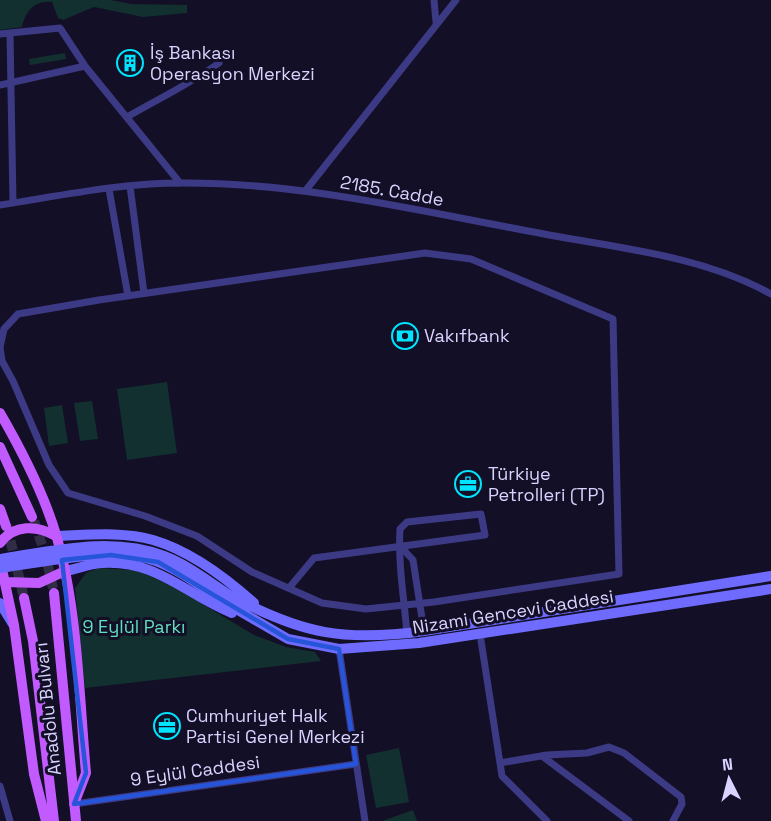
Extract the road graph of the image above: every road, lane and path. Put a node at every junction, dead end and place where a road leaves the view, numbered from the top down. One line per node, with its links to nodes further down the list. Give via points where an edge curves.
1 (434, 0): 3 (street)
2 (456, 0): 3 (street)
3 (436, 22): 14 (street)
4 (10, 33): 5 (street); 7 (street, via 60,28); 8 (street)
5 (0, 34)
6 (219, 63): 10 (street, via 189,85)
7 (85, 66): 8 (street); 10 (street)
8 (10, 82): 9 (street); 15 (street)
9 (0, 85)
10 (127, 117): 11 (street)
11 (180, 183): 12 (street, 2185. Cadde); 14 (street, 2185. Cadde)
12 (130, 186): 13 (street, 2185. Cadde); 17 (street)
13 (109, 189): 15 (street, 2185. Cadde); 19 (street)
14 (306, 190): 18 (street, 2185. Cadde, via 652,255 744,279)
15 (13, 203): 16 (street, 2185. Cadde)
16 (0, 205)
17 (144, 293): 19 (street); 39 (street, via 425,253 471,259 613,319 619,574)
18 (771, 294)
19 (128, 296): 34 (street, via 18,314 4,329 2,361 49,465 68,493 197,536 252,572)
20 (0, 414): 25 (main road)
21 (0, 447): 23 (main road)
22 (0, 509): 24 (main road)
23 (32, 517)
24 (6, 526)
25 (56, 536): 26 (main road, via 44,529 26,528 13,531); 31 (main road); 41 (street, Nizami Gencevi Caddesi, via 132,536 153,540 198,561 237,588)
26 (0, 543)
27 (402, 548): 27 (street, via 400,529 407,522 481,514 485,535); 34 (street, via 314,558); 39 (street, via 413,560); 40 (street, via 399,562)
28 (0, 559): 29 (street, bridge); 33 (main road)
29 (31, 559): 30 (street, bridge); 41 (street, Nizami Gencevi Caddesi, bridge, via 137,556 158,562)
30 (0, 568)
31 (65, 571): 33 (main road, via 39,583); 41 (street, Nizami Gencevi Caddesi, via 99,563 143,567 180,583 207,603); 51 (main road, via 86,773)
32 (771, 576): 43 (street, Nizami Gencevi Caddesi)
33 (3, 581): 42 (main road)
34 (289, 588): 40 (street, via 333,605 366,609)
35 (771, 589): 45 (street, Nizami Gencevi Caddesi)
36 (54, 593): 51 (main road, Anadolu Bulvarı)
37 (24, 598): 54 (main road, Anadolu Bulvarı, via 33,641)
38 (0, 603): 42 (street)
39 (419, 603): 40 (street); 43 (street)
40 (404, 605): 44 (street)
41 (265, 621): 44 (street, Nizami Gencevi Caddesi, via 342,636); 46 (street, Nizami Gencevi Caddesi, via 288,639)
42 (14, 625): 53 (main road, via 34,774)
43 (424, 631): 44 (street, Nizami Gencevi Caddesi)
44 (407, 634)
45 (480, 634): 46 (street, Nizami Gencevi Caddesi); 49 (street)
46 (339, 649): 48 (street)
47 (542, 756): 49 (street); 58 (street); 59 (street, via 587,753 603,747 624,753 681,797 682,804)
48 (356, 764): 51 (street, 9 Eylül Caddesi); 56 (street)
49 (500, 764): 57 (street, via 502,776)
50 (0, 786): 52 (street)
51 (74, 804): 55 (main road, Anadolu Bulvarı)
52 (10, 821)
53 (46, 821)
54 (54, 821)
55 (76, 821)
56 (364, 821)
57 (547, 821)
58 (629, 821)
59 (673, 821)

